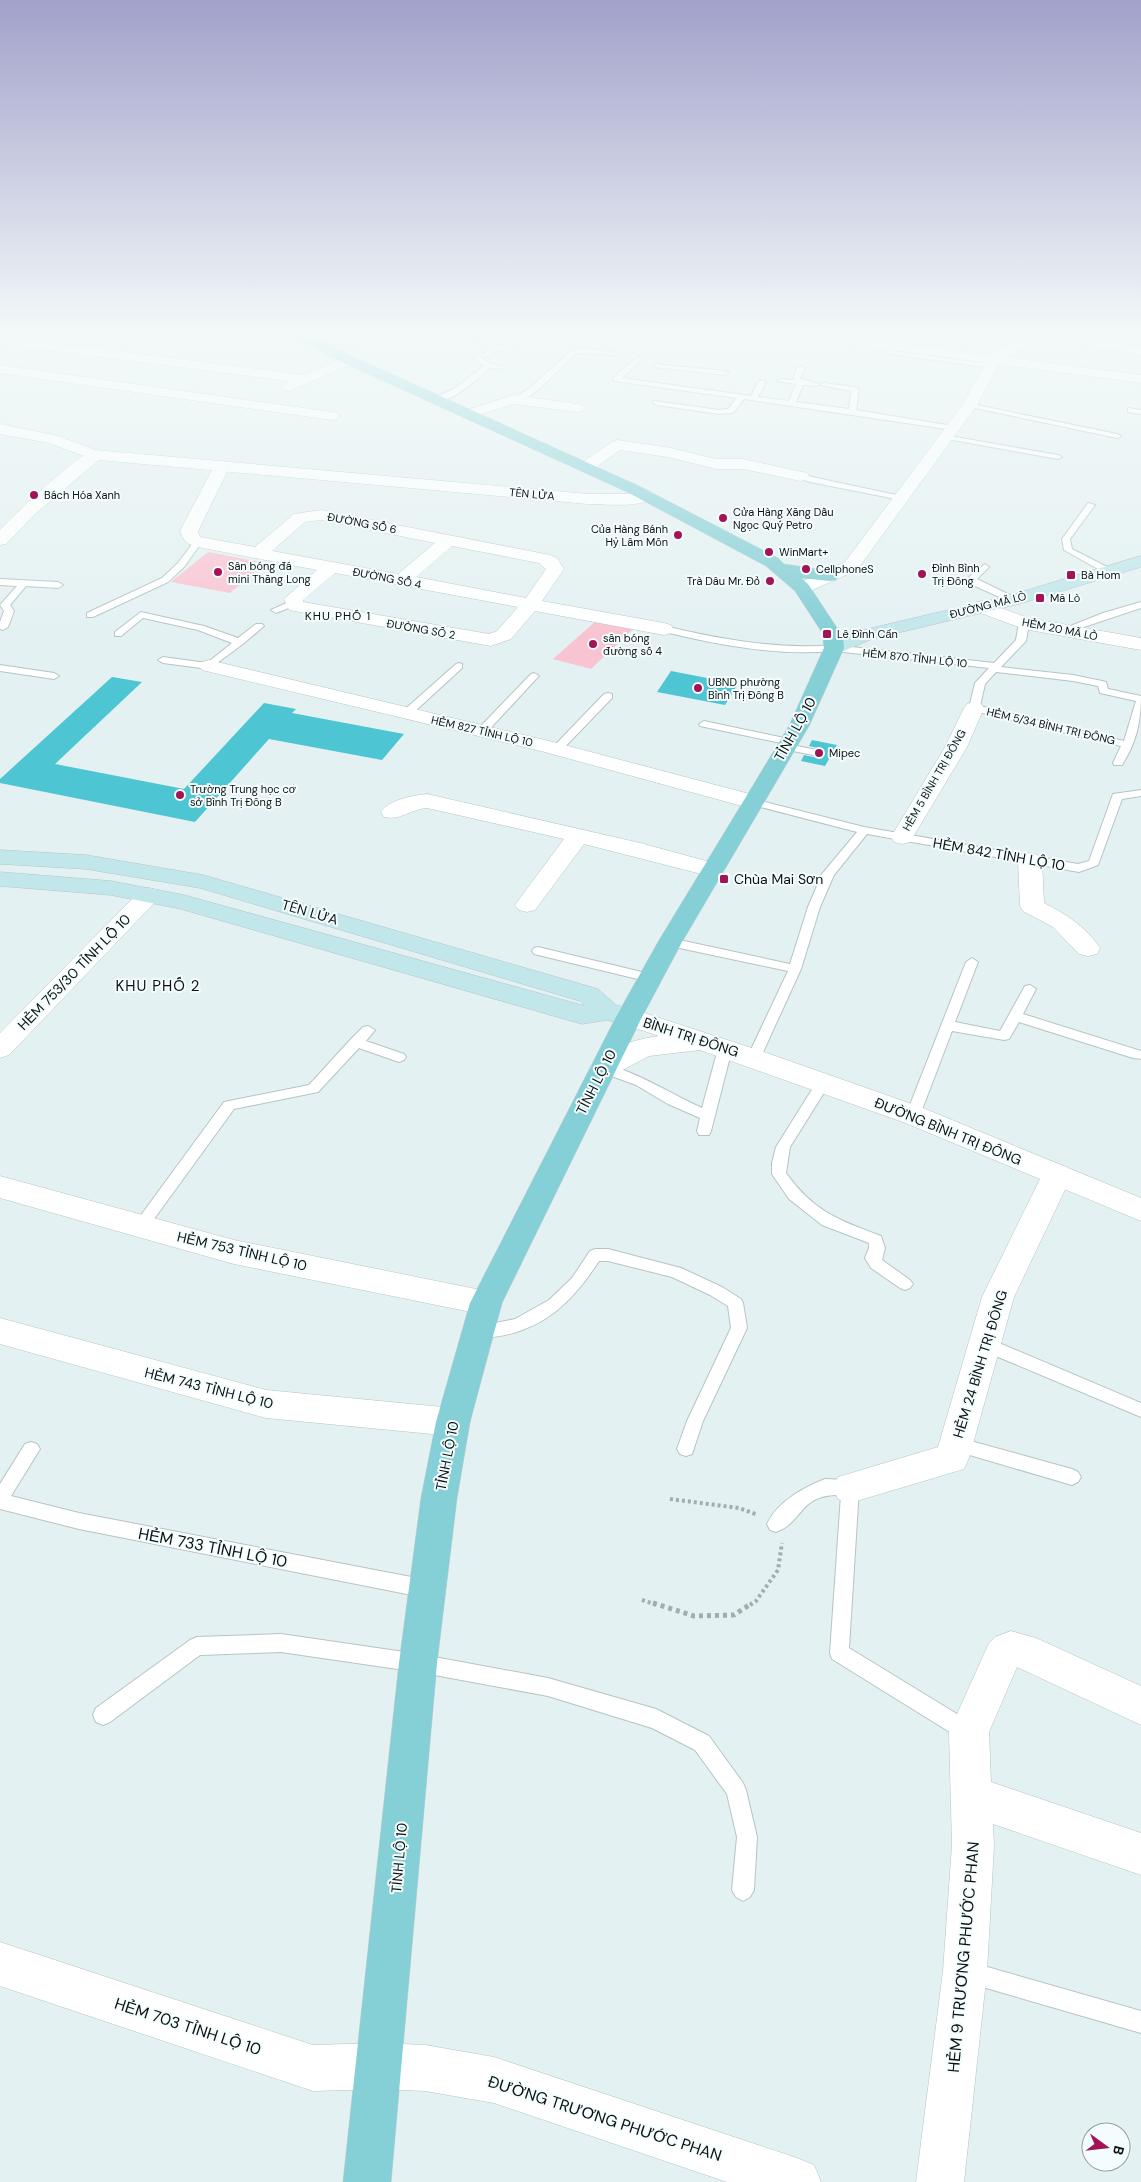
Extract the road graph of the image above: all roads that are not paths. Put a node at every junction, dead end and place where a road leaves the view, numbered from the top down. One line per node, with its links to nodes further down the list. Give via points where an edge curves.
1 (28, 434): 7 (street, TÊN LỬA, via 53,438)
2 (513, 434): 10 (main road)
3 (949, 434): 14 (street)
4 (954, 434): 8 (lane)
5 (1107, 434): 6 (lane)
6 (1117, 436)
7 (95, 456): 9 (street, TÊN LỬA); 17 (street, via 29,510)
8 (1058, 457)
9 (222, 466): 12 (street, TÊN LỬA, via 588,499); 19 (street, via 189,531 192,540)
10 (586, 467): 11 (street, via 616,444 716,464 743,464); 12 (main road)
11 (802, 476): 14 (lane, via 817,482)
12 (647, 496): 24 (main road)
13 (319, 497): 16 (street, ĐƯỜNG SỐ 6)
14 (901, 498): 26 (street, via 851,566)
15 (1091, 505): 25 (lane, via 1066,539 1068,550)
16 (300, 518): 18 (street, ĐƯỜNG SỐ 6, via 328,516); 20 (street)
17 (0, 540)
18 (448, 540): 27 (street); 33 (street, ĐƯỜNG SỐ 6, via 551,562 555,569)
19 (198, 542): 20 (street, ĐƯỜNG SỐ 4); 36 (lane, via 165,580)
20 (259, 553): 22 (street, ĐƯỜNG SỐ 4)
21 (1141, 561): 25 (main road, ĐƯỜNG MÃ LÒ)
22 (331, 567): 27 (street, ĐƯỜNG SỐ 4); 33 (street, ĐƯỜNG SỐ 2, via 284,606 491,640 504,635)
23 (985, 567): 32 (lane, via 972,578 976,583)
24 (780, 568): 26 (main road); 31 (main road)
25 (1108, 571): 32 (main road, ĐƯỜNG MÃ LÒ)
26 (830, 576): 31 (street)
27 (402, 580): 33 (street, ĐƯỜNG SỐ 4)
28 (0, 582): 29 (lane)
29 (24, 583): 30 (lane); 39 (lane, via 5,605 9,611)
30 (58, 585)
31 (802, 588): 45 (main road, via 830,631)
32 (1013, 600): 35 (main road, ĐƯỜNG MÃ LÒ)
33 (530, 604): 40 (street, ĐƯỜNG SỐ 4)
34 (1141, 604): 41 (lane)
35 (982, 607): 37 (street, HẺM 20 MÃ LÒ); 45 (main road, ĐƯỜNG MÃ LÒ, via 866,635)
36 (90, 616)
37 (1024, 623): 41 (street, HẺM 20 MÃ LÒ); 50 (lane, HẺM 5 BÌNH TRỊ ĐÔNG, via 1021,641)
38 (259, 626): 43 (lane)
39 (3, 627)
40 (664, 628): 45 (lane, HẺM 870 TỈNH LỘ 10, via 727,643 809,650)
41 (1063, 631): 44 (street, HẺM 20 MÃ LÒ)
42 (118, 634): 43 (lane, via 141,615 200,628)
43 (240, 642): 47 (lane)
44 (1141, 644)
45 (834, 648): 50 (lane, HẺM 870 TỈNH LỘ 10); 59 (main road, TỈNH LỘ 10)
46 (164, 660): 47 (lane)
47 (209, 666): 56 (street, HẺM 827 TỈNH LỘ 10)
48 (459, 666): 56 (lane)
49 (0, 668): 51 (lane)
50 (996, 668): 54 (lane, HẺM 870 TỈNH LỘ 10, via 1102,684 1104,691); 55 (lane, HẺM 5 BÌNH TRỊ ĐÔNG, via 980,683)
51 (54, 676)
52 (534, 676): 58 (lane)
53 (608, 696): 61 (lane)
54 (1141, 700): 60 (lane, HẺM 5/34 BÌNH TRỊ ĐÔNG)
55 (974, 708): 60 (lane, HẺM 5/34 BÌNH TRỊ ĐÔNG); 69 (street, HẺM 5 BÌNH TRỊ ĐÔNG, via 956,747)
56 (407, 713): 58 (street, HẺM 827 TỈNH LỘ 10)
57 (704, 724): 59 (lane)
58 (482, 731): 61 (street, HẺM 827 TỈNH LỘ 10)
59 (788, 744): 62 (lane); 65 (main road, TỈNH LỘ 10)
60 (1128, 745): 63 (lane, HẺM 5/34 BÌNH TRỊ ĐÔNG)
61 (557, 749): 65 (street, HẺM 827 TỈNH LỘ 10)
62 (818, 753)
63 (1118, 763)
64 (1141, 793): 71 (lane, HẺM 842 TỈNH LỘ 10, via 1117,796 1094,863 1079,868)
65 (753, 802): 67 (lane, HẺM 842 TỈNH LỘ 10); 72 (main road, TỈNH LỘ 10)
66 (392, 812): 68 (street, via 414,802 427,801)
67 (864, 830): 69 (lane, HẺM 842 TỈNH LỘ 10); 80 (lane, via 828,874)
68 (578, 836): 72 (street); 75 (street)
69 (902, 837): 71 (lane, HẺM 842 TỈNH LỘ 10)
70 (0, 857): 83 (main road, TÊN LỬA, via 86,862 203,882 589,995)
71 (1030, 860): 77 (street, via 1032,906 1062,922)
72 (713, 870): 76 (main road, TỈNH LỘ 10)
73 (0, 879): 74 (main road, TÊN LỬA, via 72,884)
74 (149, 895): 83 (main road, TÊN LỬA, via 184,902 582,1015); 89 (street, HẺM 753/30 TỈNH LỘ 10)
75 (527, 904)
76 (670, 942): 80 (lane); 81 (main road, TỈNH LỘ 10)
77 (1088, 948)
78 (538, 951): 81 (lane)
79 (972, 962): 85 (lane)
80 (795, 969): 92 (lane)
81 (650, 978): 83 (main road, TỈNH LỘ 10)
82 (1030, 989): 84 (lane)
83 (618, 1014): 88 (street, BÌNH TRỊ ĐÔNG); 93 (main road, TỈNH LỘ 10)
84 (1014, 1016): 85 (lane, via 1004,1036); 90 (lane)
85 (947, 1026): 95 (lane)
86 (368, 1030): 87 (lane)
87 (356, 1042): 91 (lane); 101 (lane, via 313,1089 229,1105)
88 (717, 1046): 92 (street, BÌNH TRỊ ĐÔNG); 93 (street, via 682,1043 650,1046 624,1054); 96 (lane)
89 (0, 1049)
90 (1138, 1055)
91 (399, 1056)
92 (754, 1058): 94 (street, ĐƯỜNG BÌNH TRỊ ĐÔNG)
93 (603, 1068): 96 (lane, via 641,1082); 103 (main road, TỈNH LỘ 10)
94 (823, 1083): 95 (street, ĐƯỜNG BÌNH TRỊ ĐÔNG); 102 (lane, via 783,1147 778,1174 794,1195 828,1221 876,1240 873,1258 876,1264)
95 (913, 1115): 98 (street, ĐƯỜNG BÌNH TRỊ ĐÔNG)
96 (707, 1116): 97 (lane)
97 (704, 1132)
98 (1056, 1175): 100 (street, ĐƯỜNG BÌNH TRỊ ĐÔNG); 105 (street, HẺM 24 BÌNH TRỊ ĐÔNG, via 998,1297)
99 (0, 1187): 101 (street, HẺM 753 TỈNH LỘ 10)
100 (1141, 1210)
101 (141, 1226): 103 (street, HẺM 753 TỈNH LỘ 10)
102 (905, 1284)
103 (481, 1318): 107 (main road, TỈNH LỘ 10); 110 (lane, via 519,1325 555,1304 577,1282 595,1255 608,1255 676,1272 735,1303 739,1328 695,1420)
104 (0, 1331): 107 (street, HẺM 743 TỈNH LỘ 10, via 266,1404)
105 (985, 1344): 106 (lane); 108 (street, HẺM 24 BÌNH TRỊ ĐÔNG)
106 (1141, 1410)
107 (453, 1422): 115 (main road, TỈNH LỘ 10, via 439,1498)
108 (956, 1444): 111 (lane); 112 (street, HẺM 24 BÌNH TRỊ ĐÔNG, via 952,1458)
109 (31, 1449): 113 (lane)
110 (686, 1449)
111 (1072, 1477)
112 (850, 1488): 114 (lane, via 825,1487 801,1498); 119 (lane, via 839,1653)
113 (0, 1500): 115 (lane, HẺM 733 TỈNH LỘ 10, via 79,1521)
114 (776, 1524)
115 (428, 1589): 116 (main road, TỈNH LỘ 10)
116 (418, 1663): 118 (lane, via 282,1643 197,1646); 122 (lane, via 548,1687 656,1719 702,1743 736,1790 747,1837); 126 (main road, TỈNH LỘ 10)
117 (1141, 1706): 119 (street, via 1023,1651 1010,1648 1002,1656)
118 (103, 1715)
119 (969, 1732): 120 (street, HẺM 9 TRƯƠNG PHƯỚC PHAN)
120 (971, 1796): 121 (street); 124 (street, HẺM 9 TRƯƠNG PHƯỚC PHAN, via 973,1845)
121 (1141, 1854)
122 (743, 1890)
123 (0, 1964): 126 (street, HẺM 703 TỈNH LỘ 10, via 313,2068)
124 (965, 1971): 125 (lane); 129 (street, HẺM 9 TRƯƠNG PHƯỚC PHAN)
125 (1141, 2022)
126 (380, 2066): 127 (main road, TỈNH LỘ 10); 128 (street, ĐƯỜNG TRƯƠNG PHƯỚC PHAN, via 425,2068 494,2080)
127 (368, 2182)
128 (797, 2182)
129 (940, 2182)

